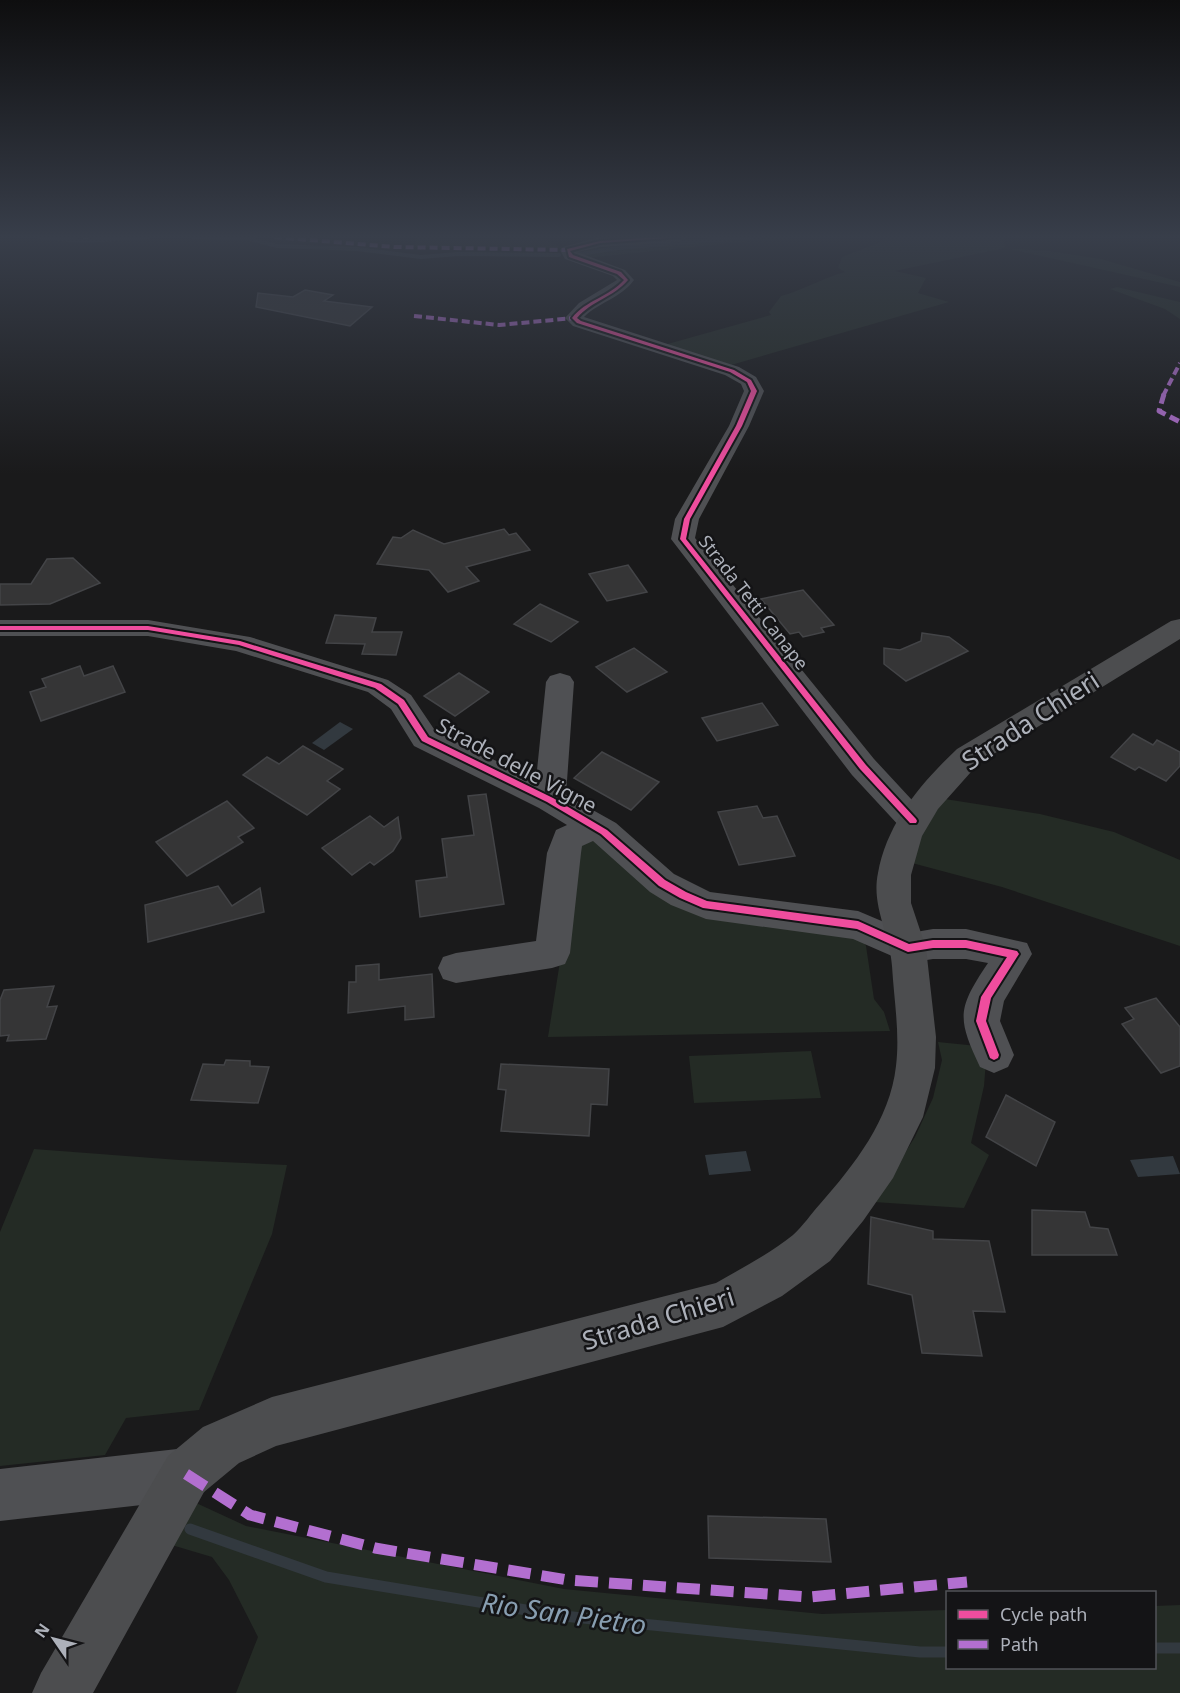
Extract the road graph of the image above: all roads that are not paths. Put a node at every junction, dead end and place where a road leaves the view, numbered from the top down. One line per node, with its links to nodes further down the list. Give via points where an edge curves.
1 (576, 316): 6 (street, Strada Tetti Canape, via 579,322 732,371 749,381 754,391 687,519 683,539 862,767)
2 (1180, 627): 6 (main road, Strada Chieri, via 968,756 942,780)
3 (0, 628): 5 (street, Strade delle Vigne, via 148,628 240,643 378,686 401,702 425,739)
4 (560, 682): 5 (street)
5 (550, 800): 7 (street, Strade delle Vigne)
6 (913, 821): 8 (main road, Strada Chieri, via 897,865 893,897)
7 (593, 826): 8 (street, Strade delle Vigne, via 662,883 706,905 858,925); 9 (street, via 568,839 552,953)
8 (908, 948): 10 (street, via 966,944 1014,954 986,997 981,1021); 11 (main road, Strada Chieri, via 917,1043 915,1079 902,1116 876,1166 810,1250 723,1304 272,1422 221,1445)
9 (456, 968)
10 (994, 1055)
11 (186, 1474): 12 (street); 13 (main road, Strada Chieri)
12 (0, 1495)
13 (62, 1693)

